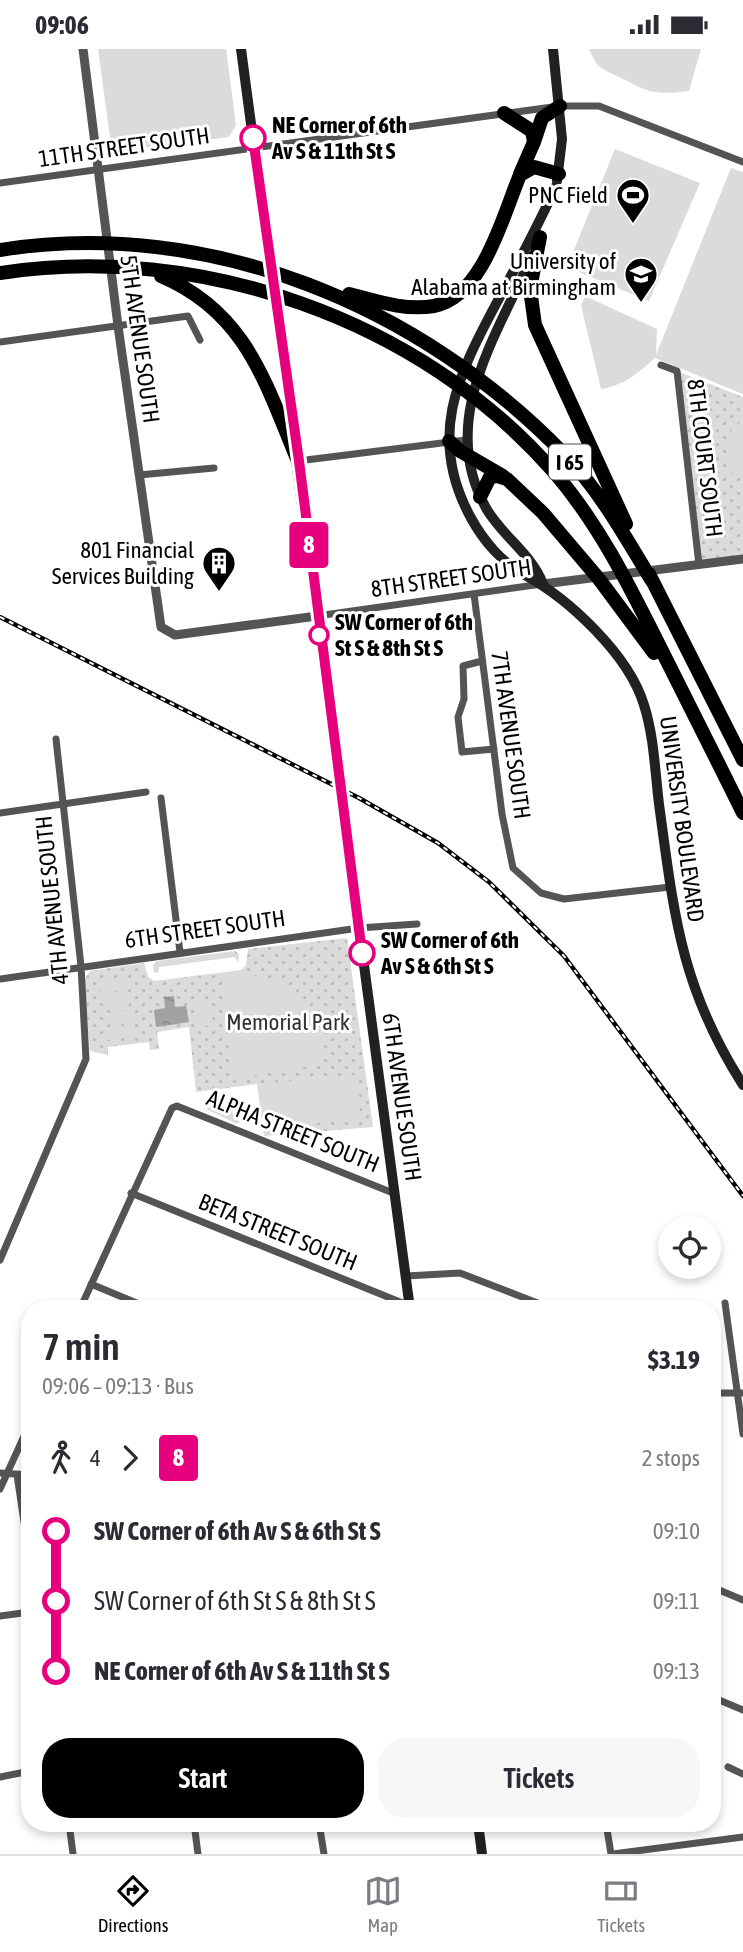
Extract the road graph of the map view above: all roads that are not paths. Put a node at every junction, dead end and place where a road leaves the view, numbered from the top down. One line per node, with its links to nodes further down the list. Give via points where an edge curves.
1 (83, 49): 9 (street, 5TH AVENUE SOUTH)
2 (241, 49): 7 (main road)
3 (553, 49): 4 (main road, UNIVERSITY BOULEVARD)
4 (560, 106): 5 (street, 11TH STREET SOUTH); 6 (highway, via 542,118); 8 (street, 11TH STREET SOUTH, via 599,106); 11 (main road, UNIVERSITY BOULEVARD, via 562,151)
5 (504, 113): 6 (highway, via 532,131); 7 (street, 11TH STREET SOUTH)
6 (534, 142): 10 (highway)
7 (254, 149): 9 (street, 11TH STREET SOUTH); 25 (main road)
8 (743, 162)
9 (99, 170): 12 (street, 11TH STREET SOUTH); 18 (street, 5TH AVENUE SOUTH)
10 (520, 175): 11 (highway, via 534,167); 17 (highway, via 481,268 455,298 435,306 398,306)
11 (557, 180): 13 (main road, UNIVERSITY BOULEVARD); 23 (main road, UNIVERSITY BOULEVARD, via 462,369 451,405)
12 (0, 183)
13 (540, 237): 22 (main road, UNIVERSITY BOULEVARD, via 476,380); 30 (highway, via 530,289 535,325)
14 (6, 249): 17 (highway, I 65, via 75,244 180,248)
15 (143, 268): 16 (highway, I 65); 25 (highway, via 184,286 225,318 248,350); 38 (highway, I 65, via 217,279 305,306 392,344 489,409 554,473 603,541)
16 (6, 272)
17 (301, 282): 30 (highway, I 65, via 401,327 495,391 566,456)
18 (118, 326): 19 (street, via 188,316); 20 (street); 27 (street, 5TH AVENUE SOUTH)
19 (200, 340)
20 (0, 342)
21 (661, 365): 32 (street, 8TH COURT SOUTH, via 677,371)
22 (466, 440): 23 (street); 24 (main road, UNIVERSITY BOULEVARD)
23 (449, 441): 24 (highway); 25 (street); 33 (main road, UNIVERSITY BOULEVARD, via 457,487 480,532 514,569)
24 (468, 456): 28 (highway); 29 (main road, UNIVERSITY BOULEVARD)
25 (299, 461): 35 (main road)
26 (214, 468): 27 (street)
27 (139, 475): 36 (street, 5TH AVENUE SOUTH, via 158,617)
28 (507, 479): 29 (highway, via 490,477); 38 (highway, via 543,513 621,607)
29 (480, 497): 33 (main road, UNIVERSITY BOULEVARD, via 501,530 537,568)
30 (633, 545): 41 (highway)
31 (743, 559): 32 (street, 8TH STREET SOUTH)
32 (699, 565): 33 (street, 8TH STREET SOUTH)
33 (543, 584): 34 (street, 8TH STREET SOUTH); 49 (main road, UNIVERSITY BOULEVARD, via 611,648 637,686 648,717)
34 (474, 594): 35 (street, 8TH STREET SOUTH); 37 (street, 7TH AVENUE SOUTH)
35 (317, 616): 36 (street, 8TH STREET SOUTH, via 174,635); 42 (main road)
36 (166, 631)
37 (482, 661): 40 (street, 7TH AVENUE SOUTH); 40 (street, via 463,666 459,731 462,752)
38 (696, 719): 48 (highway, I 65)
39 (56, 739): 45 (street, 4TH AVENUE SOUTH)
40 (494, 749): 49 (street, 7TH AVENUE SOUTH, via 507,848 521,878 541,893 564,899)
41 (743, 760)
42 (337, 767)
43 (146, 792): 45 (street)
44 (161, 798): 52 (street)
45 (62, 804): 47 (street); 53 (street, 4TH AVENUE SOUTH)
46 (343, 808): 51 (main road, 6TH AVENUE SOUTH)
47 (0, 813)
48 (743, 813)
49 (670, 887): 55 (main road, UNIVERSITY BOULEVARD, via 692,986 716,1043)
50 (417, 923): 51 (street, 6TH STREET SOUTH)
51 (359, 927): 52 (street, 6TH STREET SOUTH); 57 (main road, 6TH AVENUE SOUTH)
52 (180, 952): 53 (street, 6TH STREET SOUTH)
53 (81, 966): 54 (street, 6TH STREET SOUTH); 58 (street, 4TH AVENUE SOUTH, via 86,1059)
54 (0, 979)
55 (743, 1085)
56 (131, 1193): 57 (street, ALPHA STREET SOUTH, via 177,1106); 60 (street); 63 (street, BETA STREET SOUTH)
57 (393, 1193): 59 (main road, 6TH AVENUE SOUTH)
58 (0, 1260)
59 (406, 1276): 64 (main road, 6TH AVENUE SOUTH); 65 (street, via 460,1273)
60 (91, 1285): 61 (street); 62 (street)
61 (84, 1300)
62 (128, 1300)
63 (391, 1300)
64 (409, 1300)
65 (530, 1300)
66 (725, 1303): 67 (street)
67 (740, 1392): 68 (street); 69 (street)
68 (721, 1393)
69 (743, 1434)
70 (21, 1440): 71 (street)
71 (3, 1474): 72 (street); 74 (street)
72 (17, 1475): 73 (street); 75 (street)
73 (21, 1475)
74 (0, 1489)
75 (21, 1502)
76 (721, 1590): 77 (street)
77 (743, 1599)
78 (21, 1613): 79 (street)
79 (0, 1616)
80 (721, 1701): 81 (street)
81 (743, 1710)
82 (727, 1767): 84 (street)
83 (21, 1773): 85 (street)
84 (743, 1774)
85 (0, 1777)
86 (70, 1832): 92 (street)
87 (195, 1832): 93 (street)
88 (321, 1832): 94 (street)
89 (479, 1832): 95 (main road)
90 (608, 1832): 96 (street)
91 (743, 1837): 96 (street)
92 (73, 1854)
93 (198, 1854)
94 (324, 1854)
95 (482, 1854)
96 (612, 1854)

